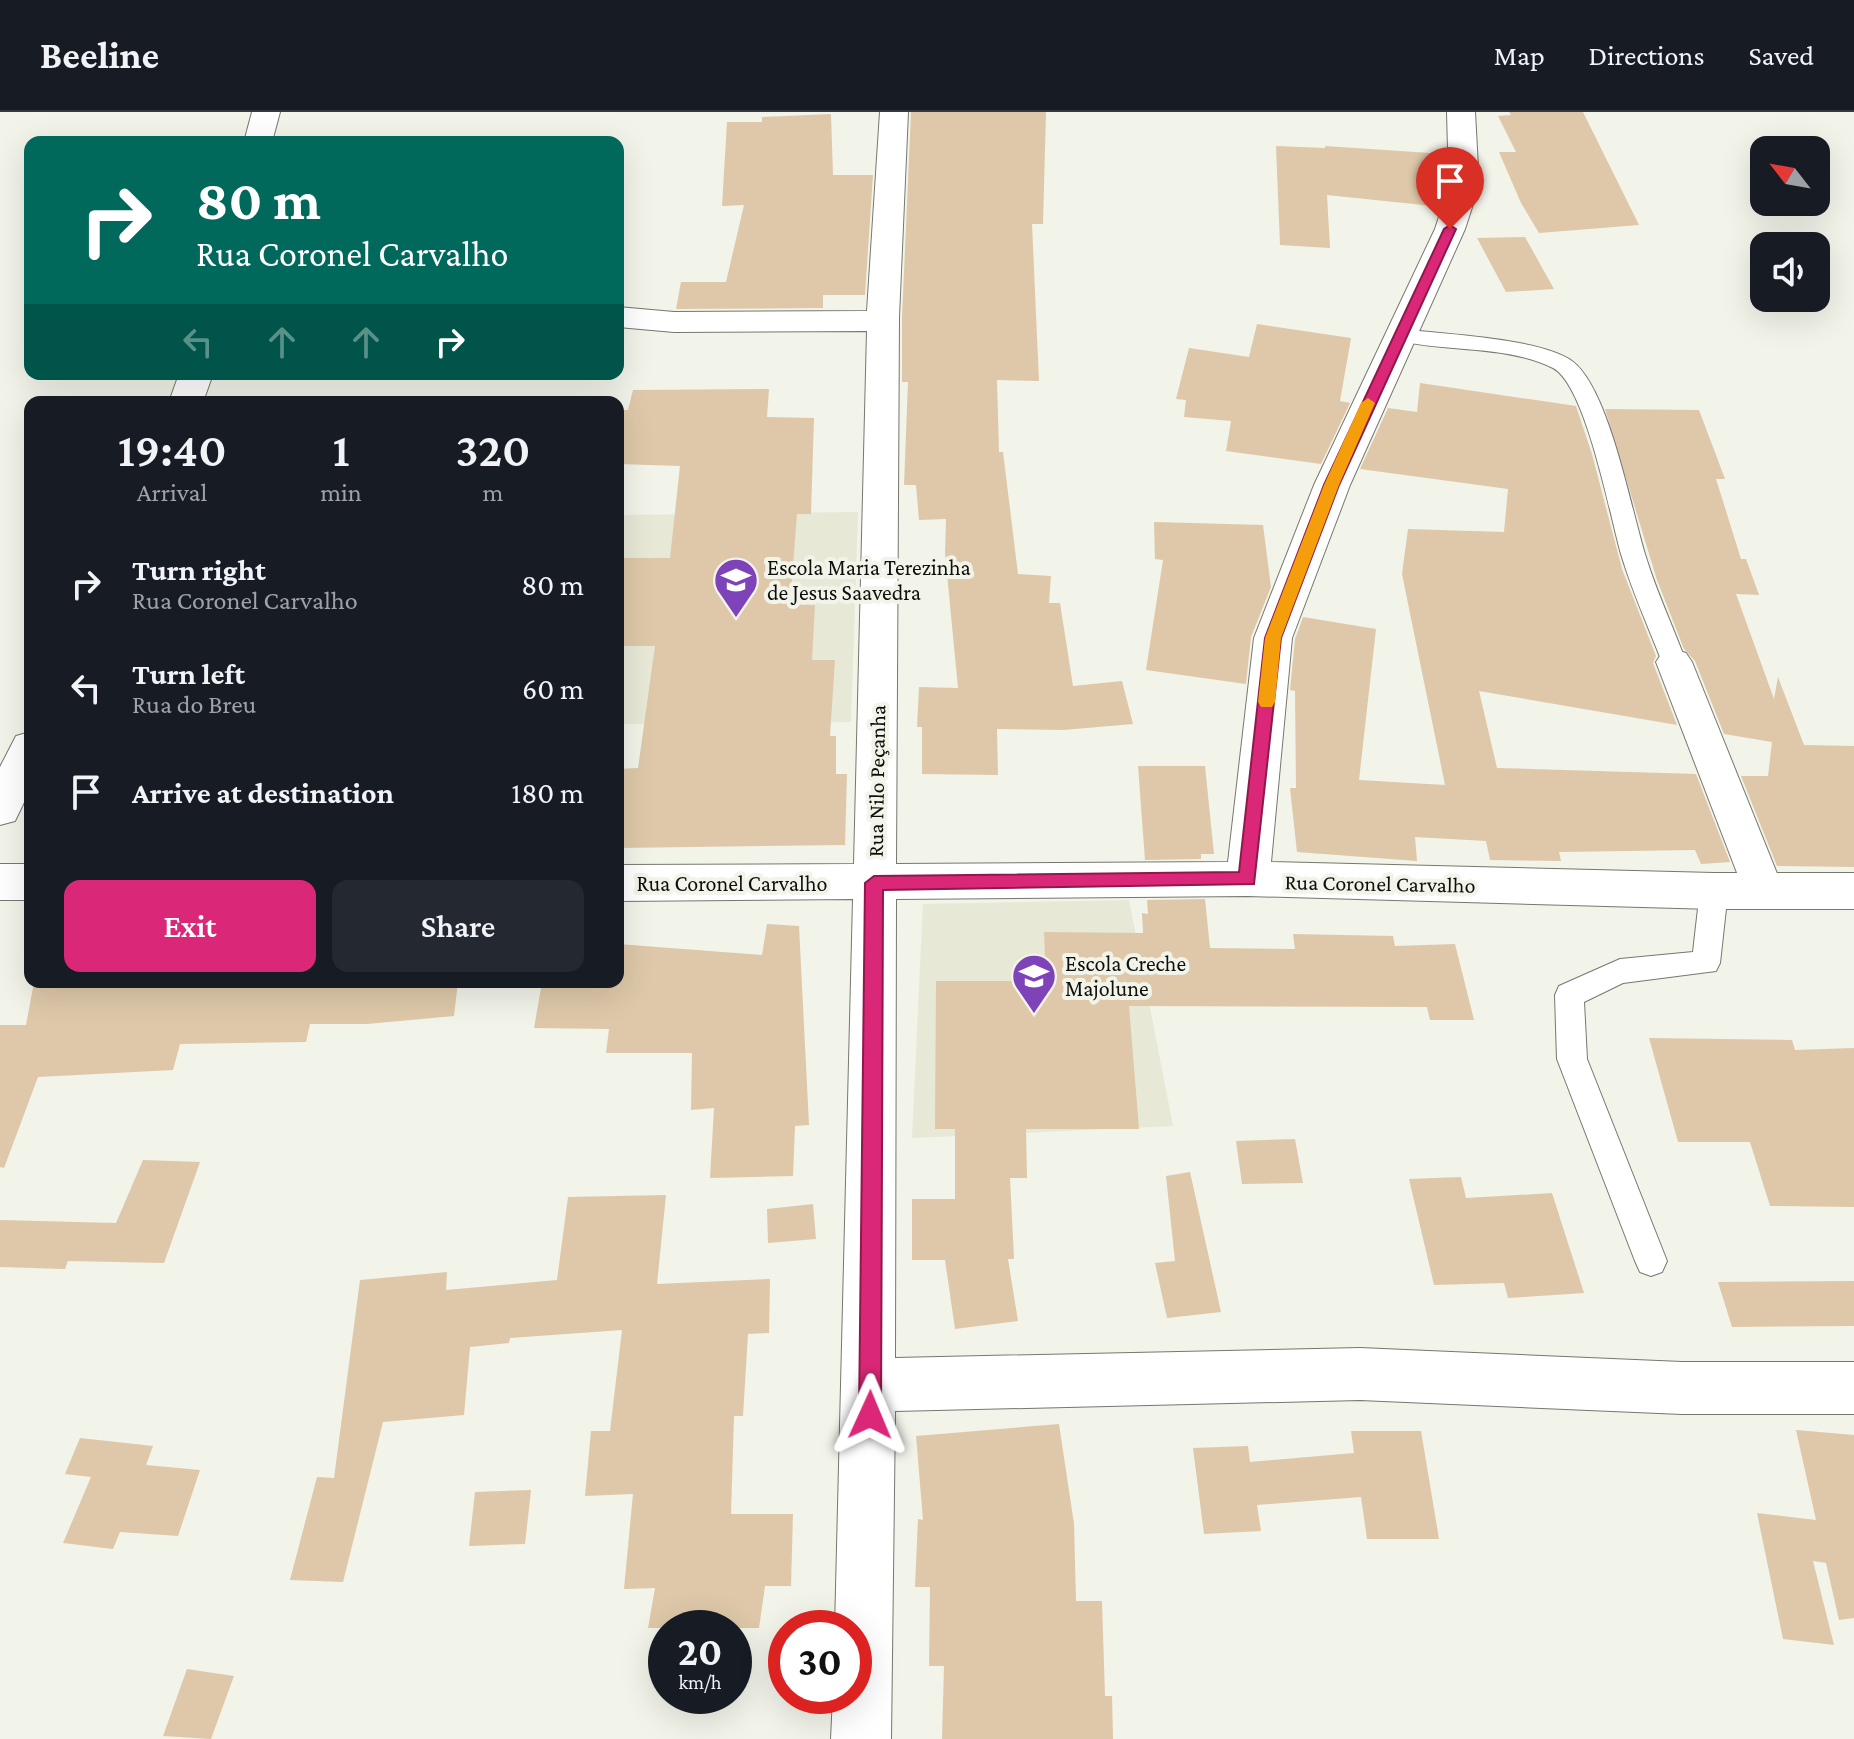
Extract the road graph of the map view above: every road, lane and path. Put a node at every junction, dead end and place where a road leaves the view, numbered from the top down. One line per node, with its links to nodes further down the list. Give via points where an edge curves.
1 (266, 112): 4 (street)
2 (894, 112): 6 (street, Rua Nilo Peçanha)
3 (1461, 112): 7 (street, via 1464,186 1450,229)
4 (260, 136)
5 (624, 318): 6 (street)
6 (884, 321): 15 (street, Rua Nilo Peçanha)
7 (1399, 335): 8 (lane, via 1533,355 1566,367 1577,378); 11 (street, via 1332,485 1273,638)
8 (1674, 662): 17 (street)
9 (24, 759): 10 (street)
10 (0, 809)
11 (1248, 879): 15 (street, Rua Coronel Carvalho); 16 (street, Rua Coronel Carvalho)
12 (0, 882): 13 (street)
13 (24, 882)
14 (624, 883): 15 (street, Rua Coronel Carvalho)
15 (874, 883): 20 (street, Rua Nilo Peçanha)
16 (1714, 891): 17 (street, Rua Coronel Carvalho); 19 (lane, via 1706,963 1620,971 1569,995 1572,1059)
17 (1764, 891): 18 (street, Rua Coronel Carvalho)
18 (1854, 891)
19 (1651, 1261)
20 (871, 1385): 21 (street, via 1360,1374 1682,1388); 22 (street, Rua Nilo Peçanha)
21 (1854, 1388)
22 (861, 1739)

